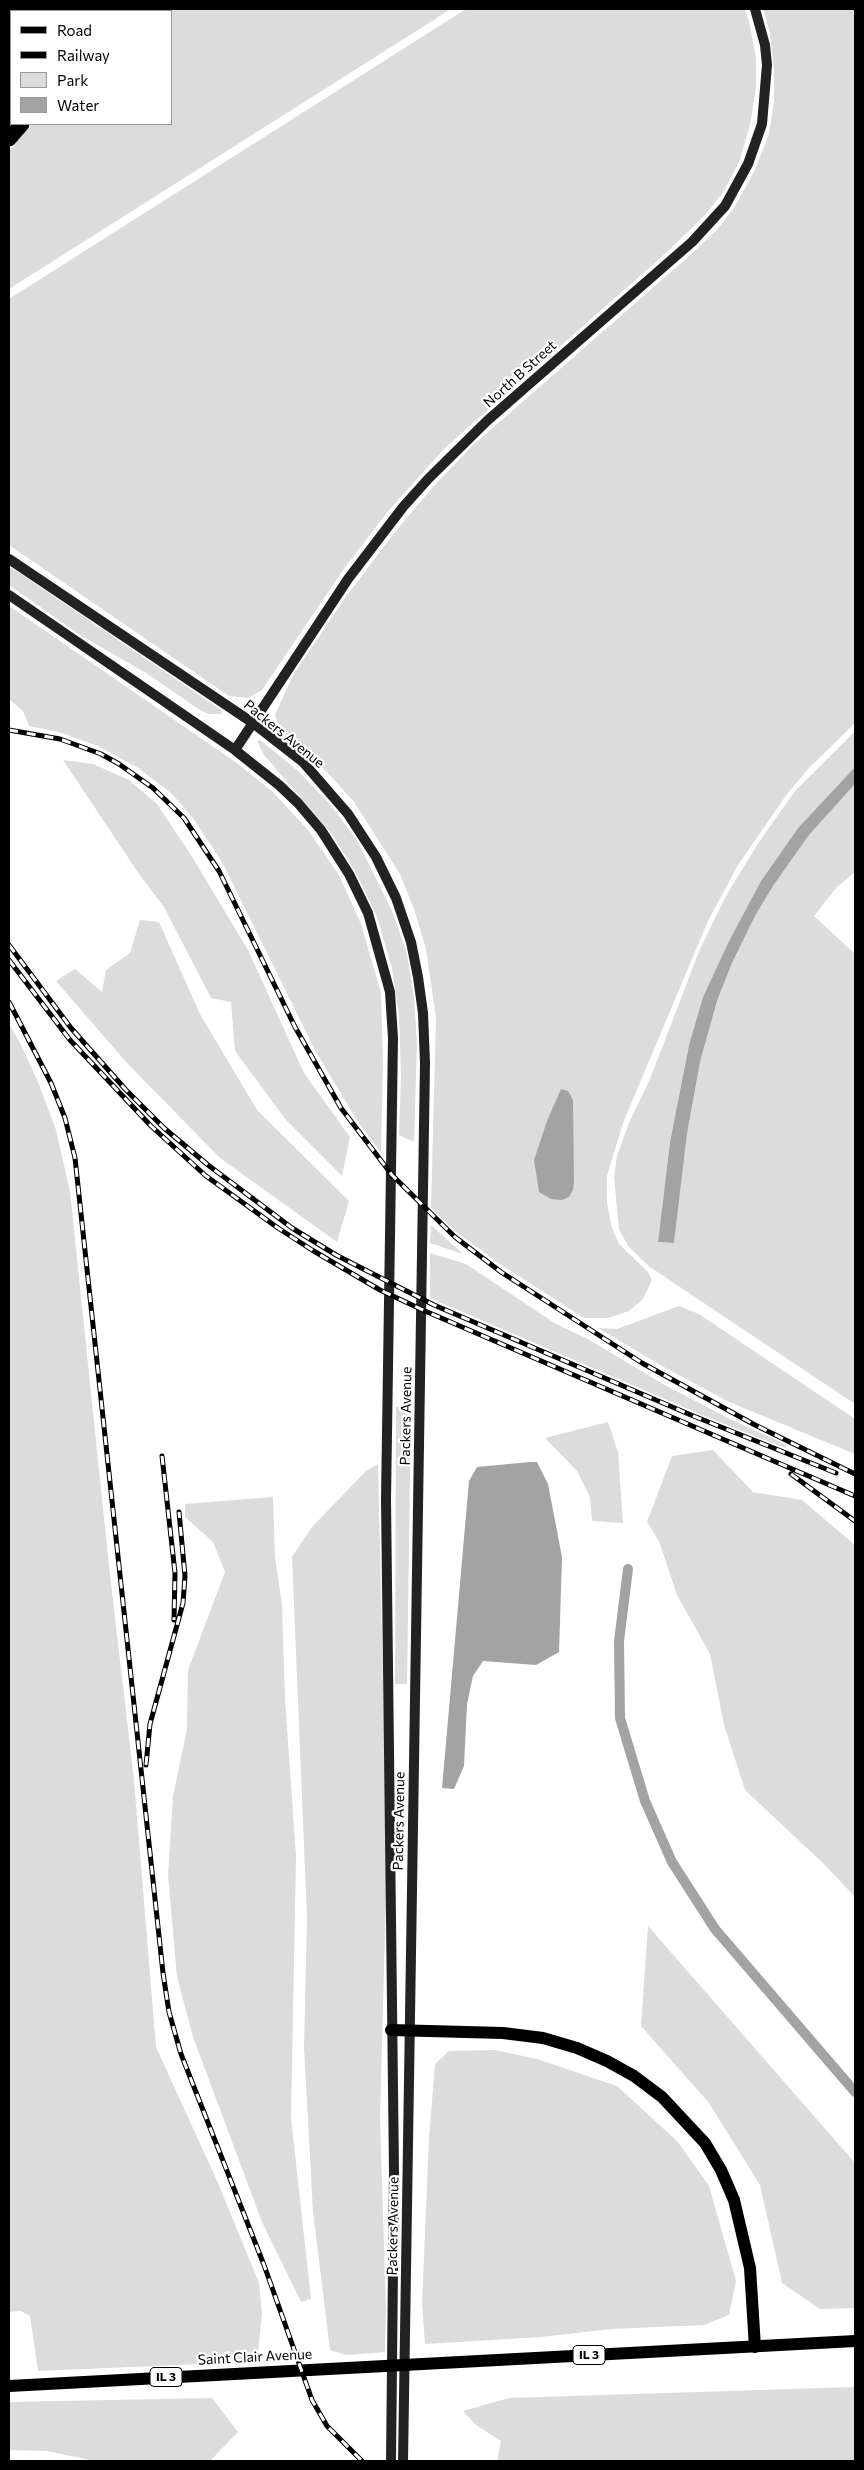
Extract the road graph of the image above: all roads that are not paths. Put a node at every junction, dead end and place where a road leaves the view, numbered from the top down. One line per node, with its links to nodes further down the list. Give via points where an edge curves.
1 (755, 9): 6 (main road, North B Street, via 765,45 762,124 748,164 724,206 692,242 488,420 429,478 348,579)
2 (21, 125): 3 (highway)
3 (9, 138)
4 (9, 559): 6 (main road, Packers Avenue)
5 (9, 595): 7 (main road, Packers Avenue)
6 (252, 723): 7 (main road, North B Street); 9 (main road, Packers Avenue, via 303,762 337,800 376,857 396,898 411,942 423,1013 425,1063)
7 (234, 750): 8 (main road, Packers Avenue, via 279,785 321,830 349,874 368,913 390,992 393,1038 386,1498)
8 (391, 2030): 9 (main road); 13 (main road, Packers Avenue)
9 (409, 2030): 11 (main road, via 503,2033 543,2038 607,2061 662,2097 705,2143 734,2200 750,2268); 14 (main road, Packers Avenue)
10 (855, 2341): 11 (main road, IL 3)
11 (755, 2347): 12 (main road, Saint Clair Avenue / IL 3)
12 (9, 2386)
13 (391, 2461)
14 (404, 2461)

